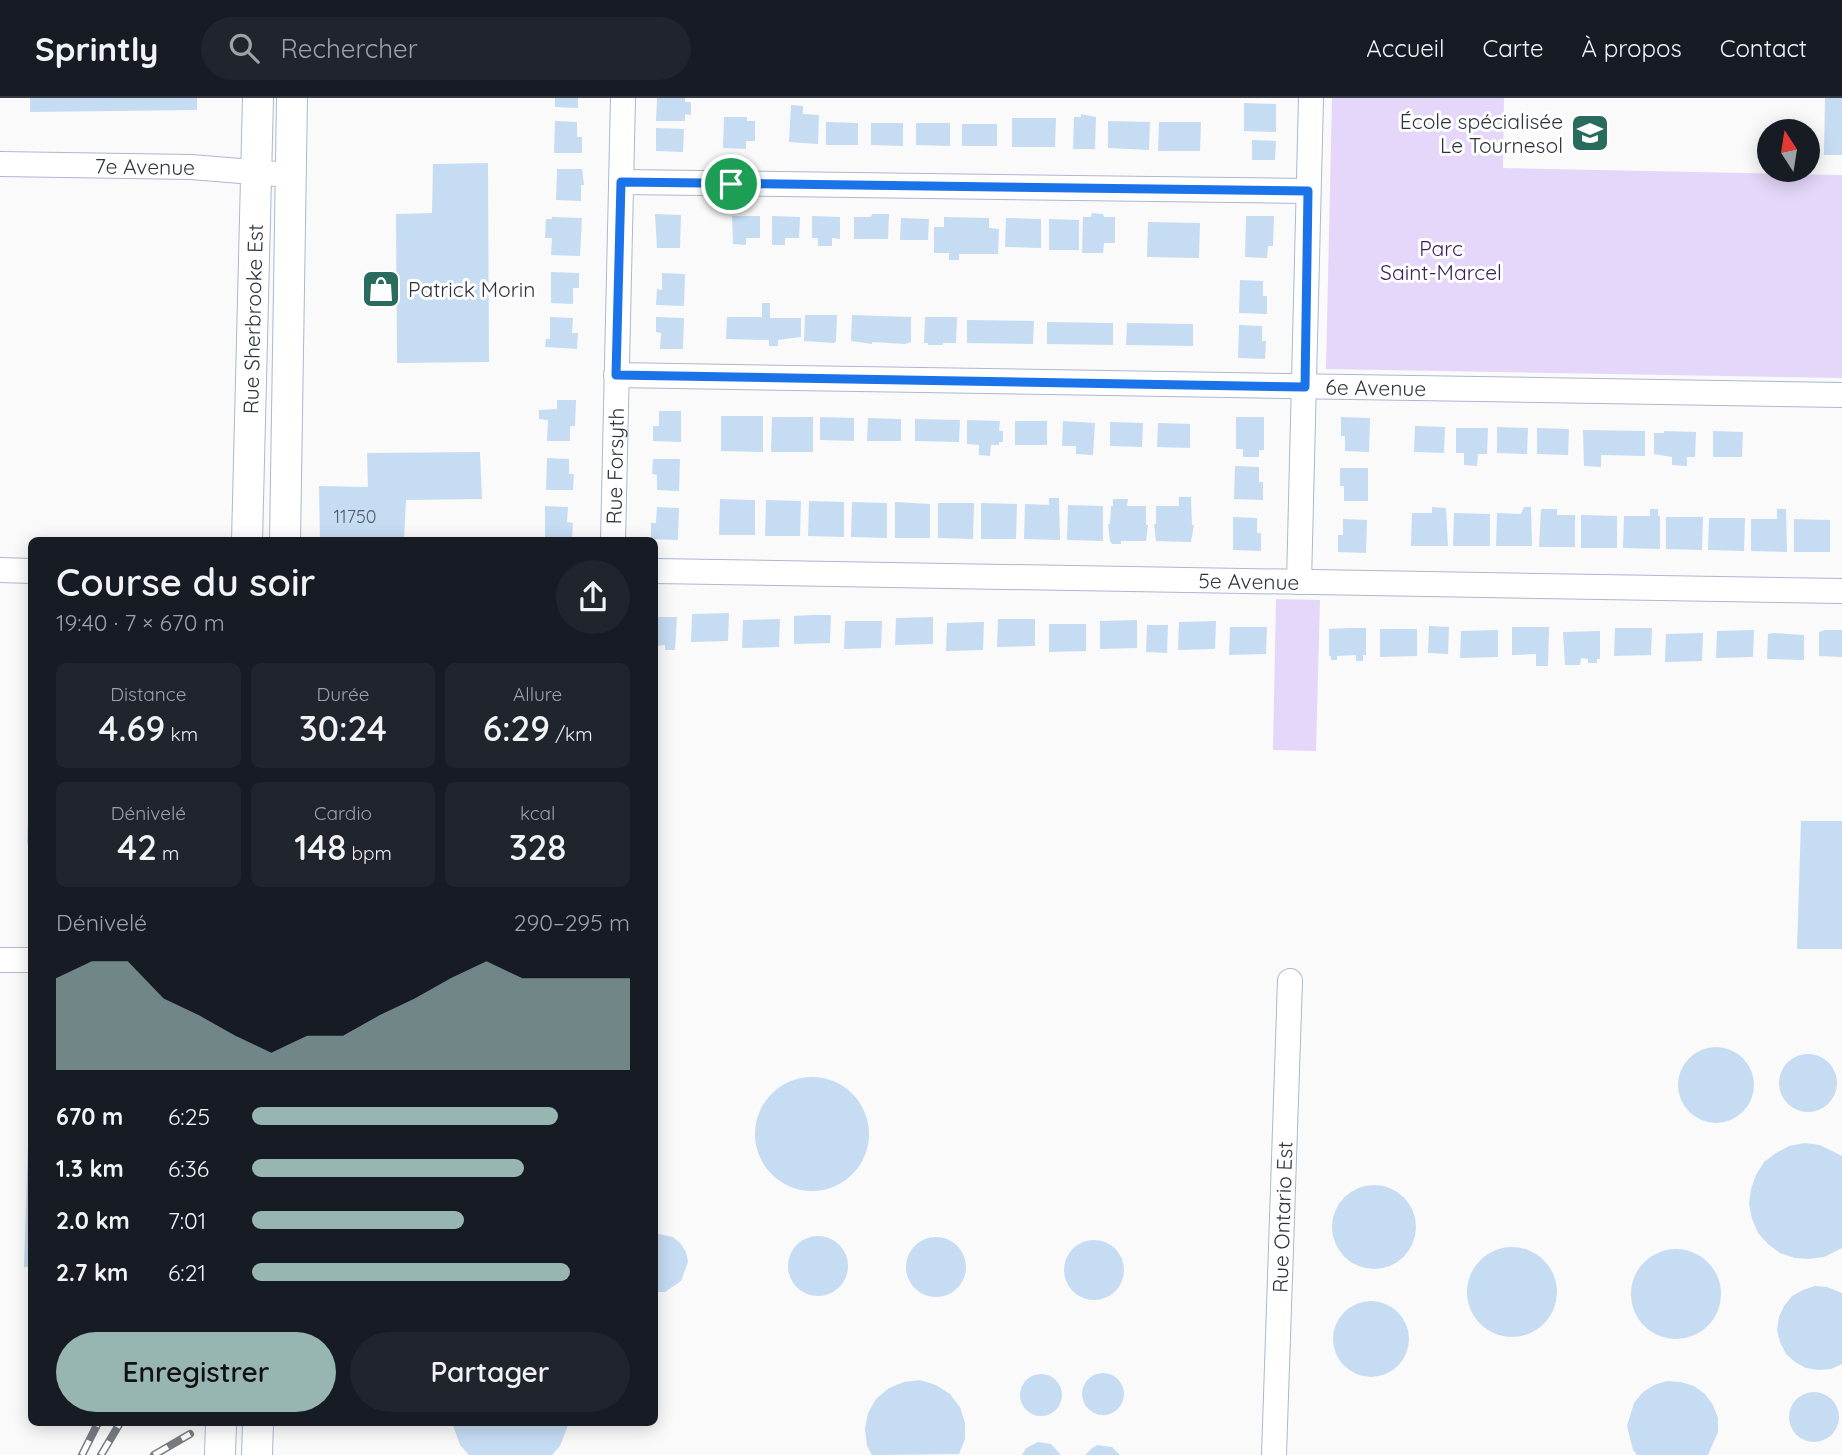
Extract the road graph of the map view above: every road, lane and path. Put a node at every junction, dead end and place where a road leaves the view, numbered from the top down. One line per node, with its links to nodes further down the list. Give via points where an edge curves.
1 (258, 98): 6 (main road, Rue Sherbrooke Est)
2 (292, 98): 7 (main road, Rue Sherbrooke Est)
3 (623, 98): 8 (street, Rue Forsyth)
4 (1311, 98): 9 (street)
5 (0, 164): 6 (street, 7e Avenue, via 191,167)
6 (257, 174): 7 (street, 7e Avenue); 11 (main road, Rue Sherbrooke Est)
7 (289, 175): 10 (main road, Rue Sherbrooke Est)
8 (621, 182): 9 (street); 14 (street, Rue Forsyth)
9 (1308, 191): 15 (street)
10 (288, 283): 11 (main road); 13 (main road, Rue Sherbrooke Est)
11 (254, 287): 12 (main road, Rue Sherbrooke Est)
12 (251, 367): 13 (main road); 17 (main road, Rue Sherbrooke Est)
13 (287, 369): 18 (main road, Rue Sherbrooke Est)
14 (616, 375): 15 (street, 6e Avenue); 19 (street, Rue Forsyth)
15 (1305, 387): 16 (street, 6e Avenue); 23 (street)
16 (1842, 395)
17 (247, 537)
18 (285, 537)
19 (613, 537)
20 (0, 570): 21 (street)
21 (28, 571)
22 (658, 571): 23 (street, 5e Avenue)
23 (1299, 582): 24 (street, 5e Avenue)
24 (1842, 591)
25 (0, 960): 26 (street)
26 (28, 960)
27 (1290, 981): 32 (street, Rue Ontario Est)
28 (221, 1426): 30 (main road)
29 (258, 1426): 31 (main road)
30 (220, 1455)
31 (257, 1455)
32 (1274, 1455)

